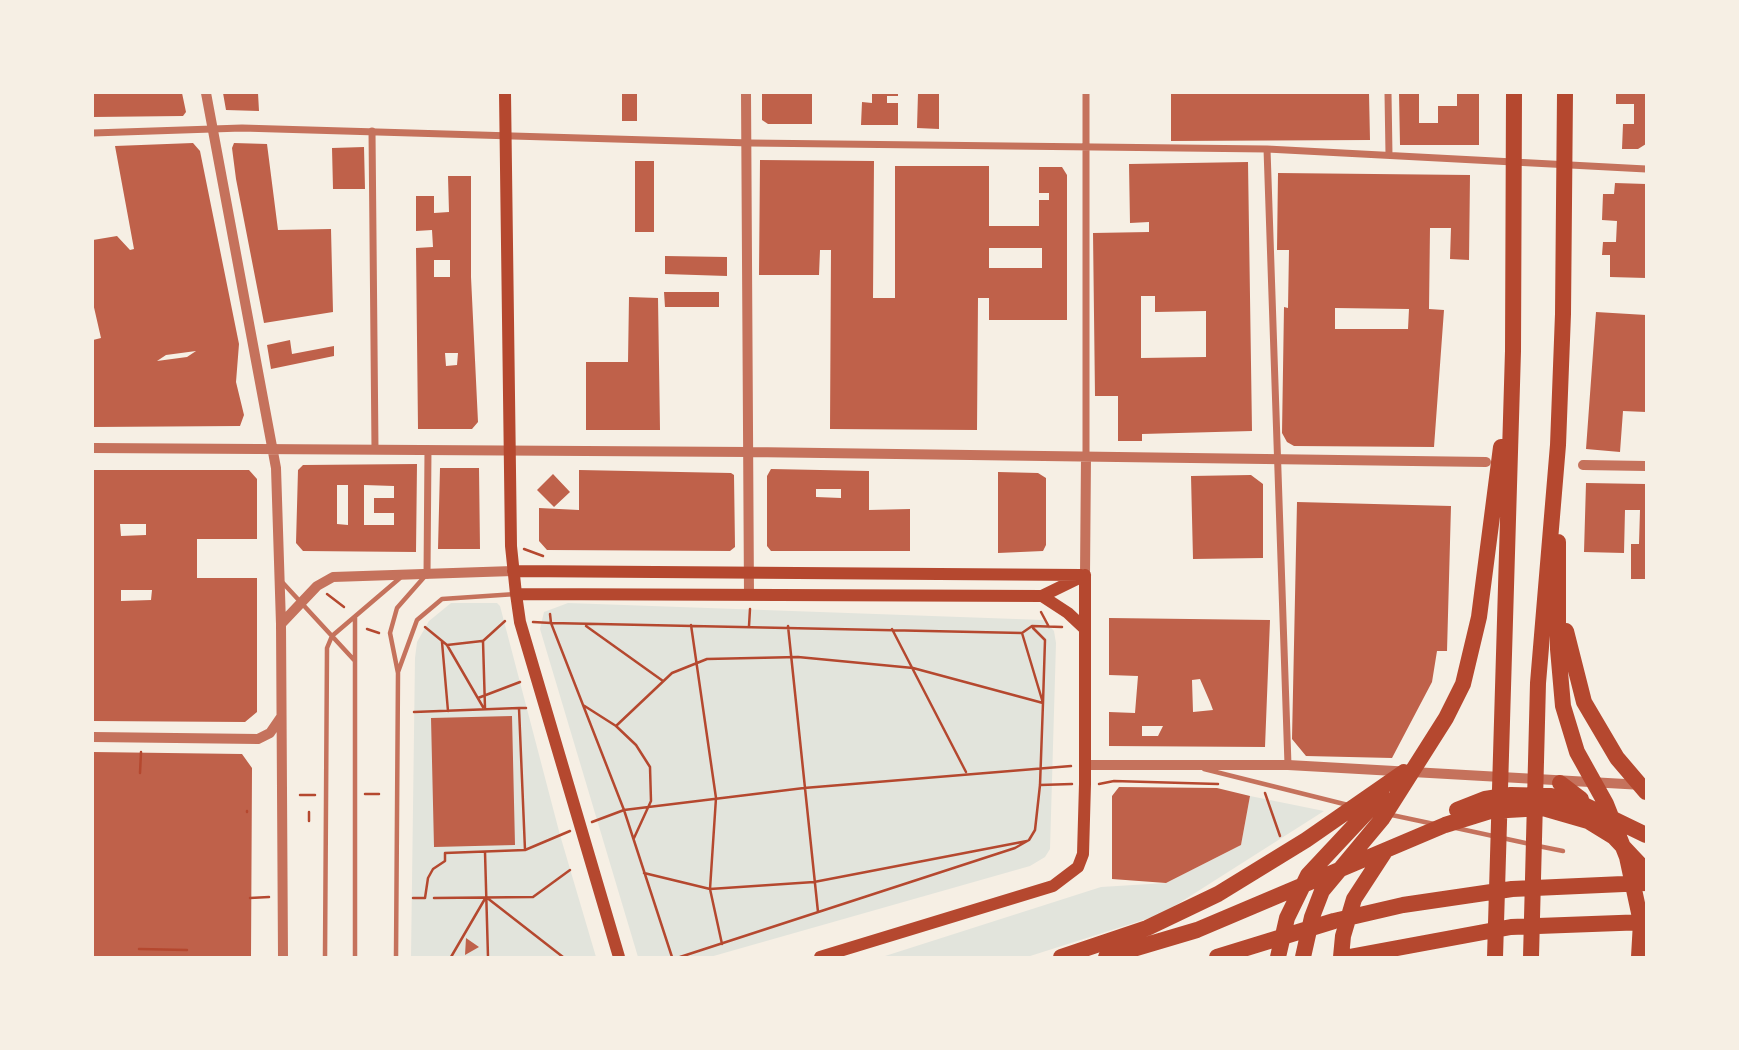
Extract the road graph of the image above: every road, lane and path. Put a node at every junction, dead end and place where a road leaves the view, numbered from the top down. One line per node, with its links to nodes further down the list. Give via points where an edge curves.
1 (206, 93): 8 (street)
2 (505, 93): 11 (main road)
3 (746, 93): 12 (street)
4 (1086, 93): 13 (street)
5 (1388, 93): 15 (street)
6 (1514, 93): 17 (highway)
7 (1564, 93): 18 (highway, via 1566,237)
8 (213, 128): 9 (street); 10 (street); 19 (street)
9 (372, 131): 11 (street); 21 (street)
10 (93, 133)
11 (506, 135): 12 (street); 23 (main road)
12 (746, 143): 13 (street); 24 (street)
13 (1087, 147): 14 (street); 25 (street)
14 (1267, 149): 15 (street); 26 (street)
15 (1389, 155): 16 (street)
16 (1646, 169)
17 (1513, 351): 82 (highway, via 1473,650 1456,700); 150 (highway)
18 (1558, 445): 38 (highway); 151 (highway, via 1540,649)
19 (271, 447): 20 (street); 21 (street); 37 (street, via 276,468)
20 (93, 448)
21 (375, 449): 22 (street)
22 (428, 449): 23 (street); 35 (street)
23 (509, 450): 24 (street); 30 (main road)
24 (749, 452): 25 (street); 33 (street)
25 (1086, 456): 26 (street); 36 (street)
26 (1276, 458): 27 (street); 85 (street)
27 (1486, 462)
28 (1583, 465): 29 (street)
29 (1646, 467)
30 (511, 547): 31 (path); 32 (main road)
31 (543, 556)
32 (513, 571): 33 (main road); 35 (street); 40 (main road)
33 (749, 573): 36 (main road); 41 (street)
34 (403, 575): 35 (street); 43 (street, via 333,577); 45 (lane)
35 (427, 575): 66 (lane, via 407,594 392,622)
36 (1085, 575): 42 (main road); 54 (main road)
37 (278, 577): 43 (lane); 47 (street)
38 (1558, 585): 97 (highway, via 1569,652 1584,702 1617,758); 152 (highway, via 1563,706 1577,752 1606,804 1627,857 1641,922)
39 (327, 594): 44 (path)
40 (516, 594): 41 (main road); 66 (lane, via 442,599 417,620); 108 (main road, via 520,622)
41 (750, 595): 42 (main road); 50 (path)
42 (1042, 596): 54 (main road)
43 (298, 603): 47 (street); 58 (lane)
44 (344, 607)
45 (355, 617): 58 (lane); 63 (lane)
46 (503, 621): 59 (path)
47 (281, 624): 78 (street)
48 (584, 625): 49 (path); 67 (path); 72 (path, via 551,623)
49 (691, 625): 50 (path); 64 (path)
50 (750, 626): 51 (path)
51 (788, 626): 56 (path); 62 (path)
52 (1032, 626): 71 (path, via 1045,640)
53 (425, 627): 60 (path)
54 (1084, 628): 83 (main road)
55 (367, 629): 57 (path)
56 (892, 629): 65 (path); 71 (path, via 1022,633)
57 (379, 633)
58 (332, 636): 63 (lane); 133 (lane, via 326,659)
59 (483, 641): 61 (path); 69 (path)
60 (442, 642): 61 (path); 76 (path)
61 (447, 645): 70 (path)
62 (790, 657): 64 (path); 65 (path); 95 (path)
63 (355, 661): 134 (lane)
64 (697, 663): 67 (path); 102 (path)
65 (913, 668): 71 (path); 89 (path)
66 (398, 673): 135 (lane)
67 (663, 681): 79 (path)
68 (520, 682): 69 (path)
69 (485, 695): 70 (path); 75 (path)
70 (478, 698): 75 (path)
71 (1043, 703): 86 (path)
72 (583, 705): 79 (path); 104 (path)
73 (519, 708): 74 (path); 75 (path); 113 (path)
74 (526, 708)
75 (485, 710): 76 (path)
76 (448, 711): 77 (path)
77 (414, 712)
78 (281, 718): 81 (street, via 270,733 258,739); 122 (street)
79 (616, 726): 103 (path, via 636,744 650,767)
80 (93, 737): 81 (street)
81 (141, 738): 88 (path)
82 (1422, 754): 87 (highway); 147 (highway, via 1382,819 1322,891)
83 (1085, 765): 84 (street); 86 (path); 91 (main road)
84 (1186, 765): 85 (street); 114 (lane)
85 (1288, 765): 90 (street)
86 (1042, 768): 89 (path); 93 (path)
87 (1404, 772): 143 (highway, via 1250,875 1163,921); 146 (highway, via 1308,875 1287,918)
88 (140, 773)
89 (967, 773): 95 (path)
90 (1560, 783): 94 (street); 105 (highway)
91 (1085, 784): 92 (path); 93 (path); 142 (main road, via 1081,860 1053,886)
92 (1221, 784)
93 (1040, 785): 112 (path)
94 (1646, 786)
95 (804, 788): 102 (path); 119 (path)
96 (1264, 791): 109 (path)
97 (1646, 792)
98 (365, 794): 99 (path)
99 (379, 794)
100 (300, 795): 101 (path)
101 (315, 795)
102 (716, 798): 103 (path); 121 (path)
103 (649, 807): 104 (path); 111 (path)
104 (624, 810): 108 (path); 111 (path)
105 (1597, 811): 110 (highway); 148 (highway, via 1567,798 1529,794 1485,799 1432,820 1394,843 1368,873 1349,911)
106 (309, 812): 107 (path)
107 (309, 821)
108 (580, 826): 113 (path); 139 (main road)
109 (1279, 830)
110 (1646, 835)
111 (633, 839): 118 (path)
112 (1030, 840): 119 (path); 127 (path)
113 (525, 850): 115 (path)
114 (1563, 851)
115 (485, 852): 123 (path); 125 (path, via 445,853 445,860 428,878 425,898)
116 (570, 870): 123 (path, via 533,897)
117 (1646, 871): 144 (highway, via 1615,837 1588,821 1543,808 1507,808 1445,825 1197,930)
118 (644, 873): 121 (path); 140 (path)
119 (814, 882): 121 (path); 127 (path)
120 (1646, 883): 145 (highway, via 1512,889 1403,905)
121 (710, 890): 129 (path)
122 (283, 897): 124 (path); 132 (street)
123 (486, 897): 126 (path); 136 (path); 137 (path); 138 (path)
124 (250, 898)
125 (413, 898)
126 (434, 898)
127 (818, 912): 129 (path)
128 (1646, 922): 149 (highway, via 1511,927)
129 (722, 944): 141 (path)
130 (139, 949): 131 (path)
131 (187, 950)
132 (283, 957)
133 (325, 957)
134 (355, 957)
135 (396, 957)
136 (451, 957)
137 (488, 957)
138 (562, 957)
139 (619, 957)
140 (673, 957)
141 (680, 957)
142 (820, 957)
143 (1061, 957)
144 (1106, 957)
145 (1217, 957)
146 (1278, 957)
147 (1303, 957)
148 (1341, 957)
149 (1349, 957)
150 (1495, 957)
151 (1531, 957)
152 (1639, 957)

